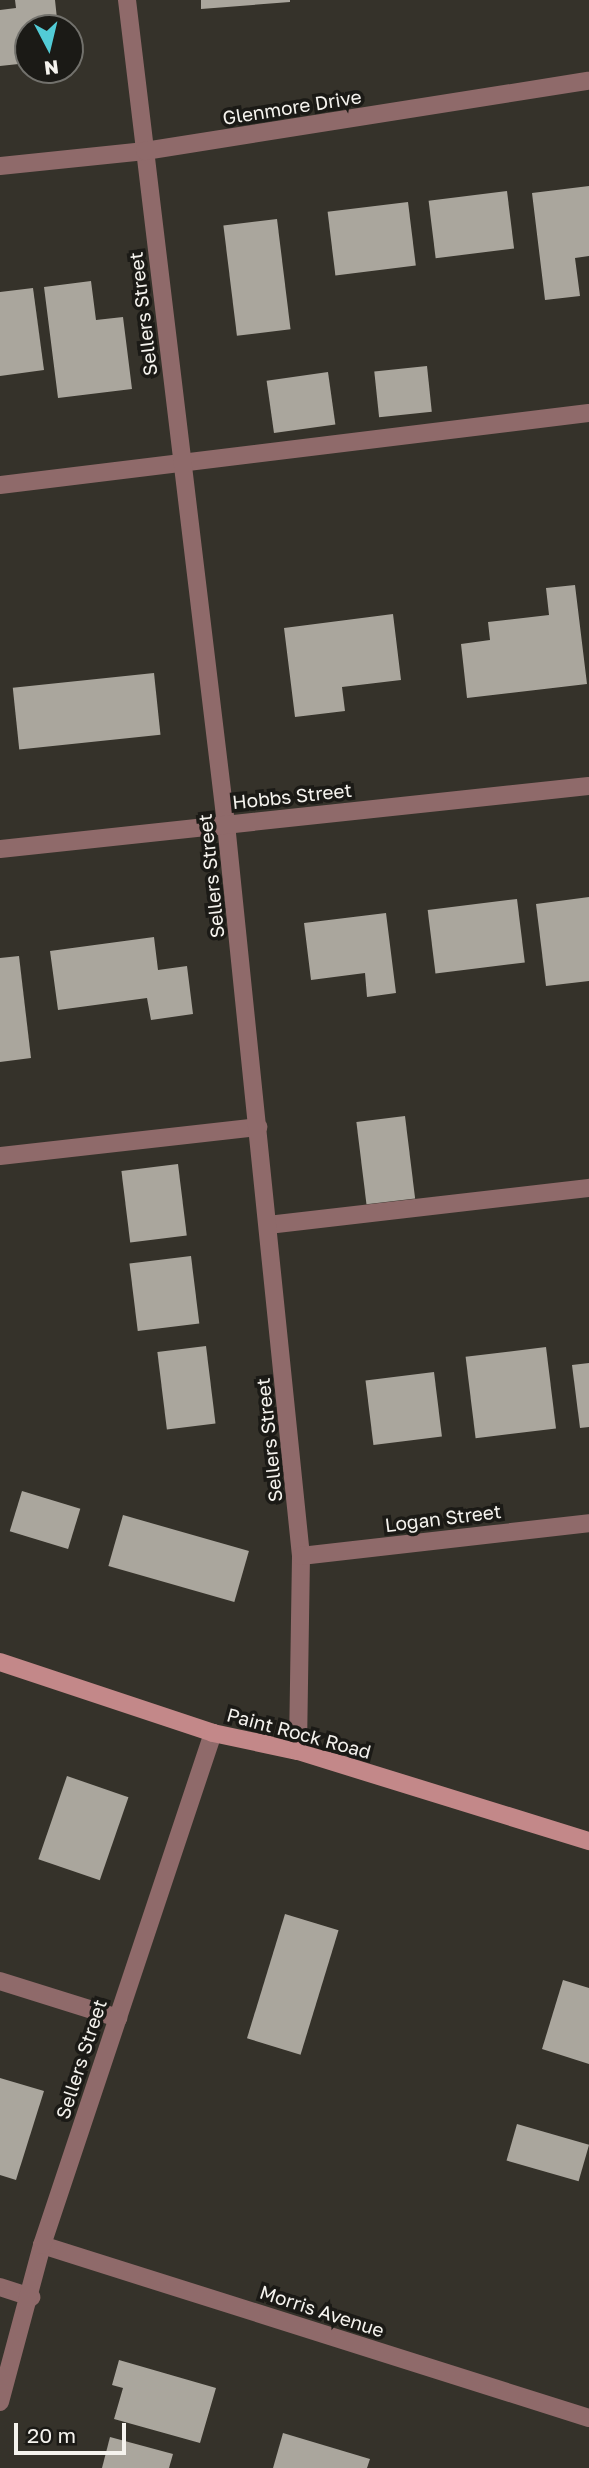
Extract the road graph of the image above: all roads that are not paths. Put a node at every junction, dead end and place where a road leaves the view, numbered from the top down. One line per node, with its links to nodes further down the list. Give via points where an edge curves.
1 (127, 0): 3 (street, Sellers Street)
2 (589, 81): 3 (street, Glenmore Drive)
3 (145, 151): 4 (street, Glenmore Drive); 6 (street, Sellers Street)
4 (0, 166)
5 (589, 413): 6 (street)
6 (183, 463): 7 (street); 9 (street, Sellers Street)
7 (0, 485)
8 (589, 786): 9 (street, Hobbs Street)
9 (226, 824): 10 (street, Hobbs Street); 11 (street, Sellers Street)
10 (0, 849)
11 (258, 1127): 12 (street); 14 (street, Sellers Street)
12 (0, 1156)
13 (589, 1188): 14 (street)
14 (268, 1225): 16 (street, Sellers Street)
15 (589, 1523): 16 (street, Logan Street)
16 (301, 1556): 19 (street, Sellers Street)
17 (0, 1662): 18 (main road, Paint Rock Road)
18 (213, 1733): 19 (main road, Paint Rock Road); 22 (street, Sellers Street)
19 (298, 1751): 20 (main road, Paint Rock Road)
20 (589, 1841)
21 (0, 1981): 22 (street)
22 (118, 2018): 23 (street, Sellers Street)
23 (42, 2245): 25 (street, Sellers Street); 27 (street, Morris Avenue)
24 (0, 2287): 25 (street)
25 (31, 2297): 26 (street, Sellers Street)
26 (0, 2402)
27 (589, 2418)

